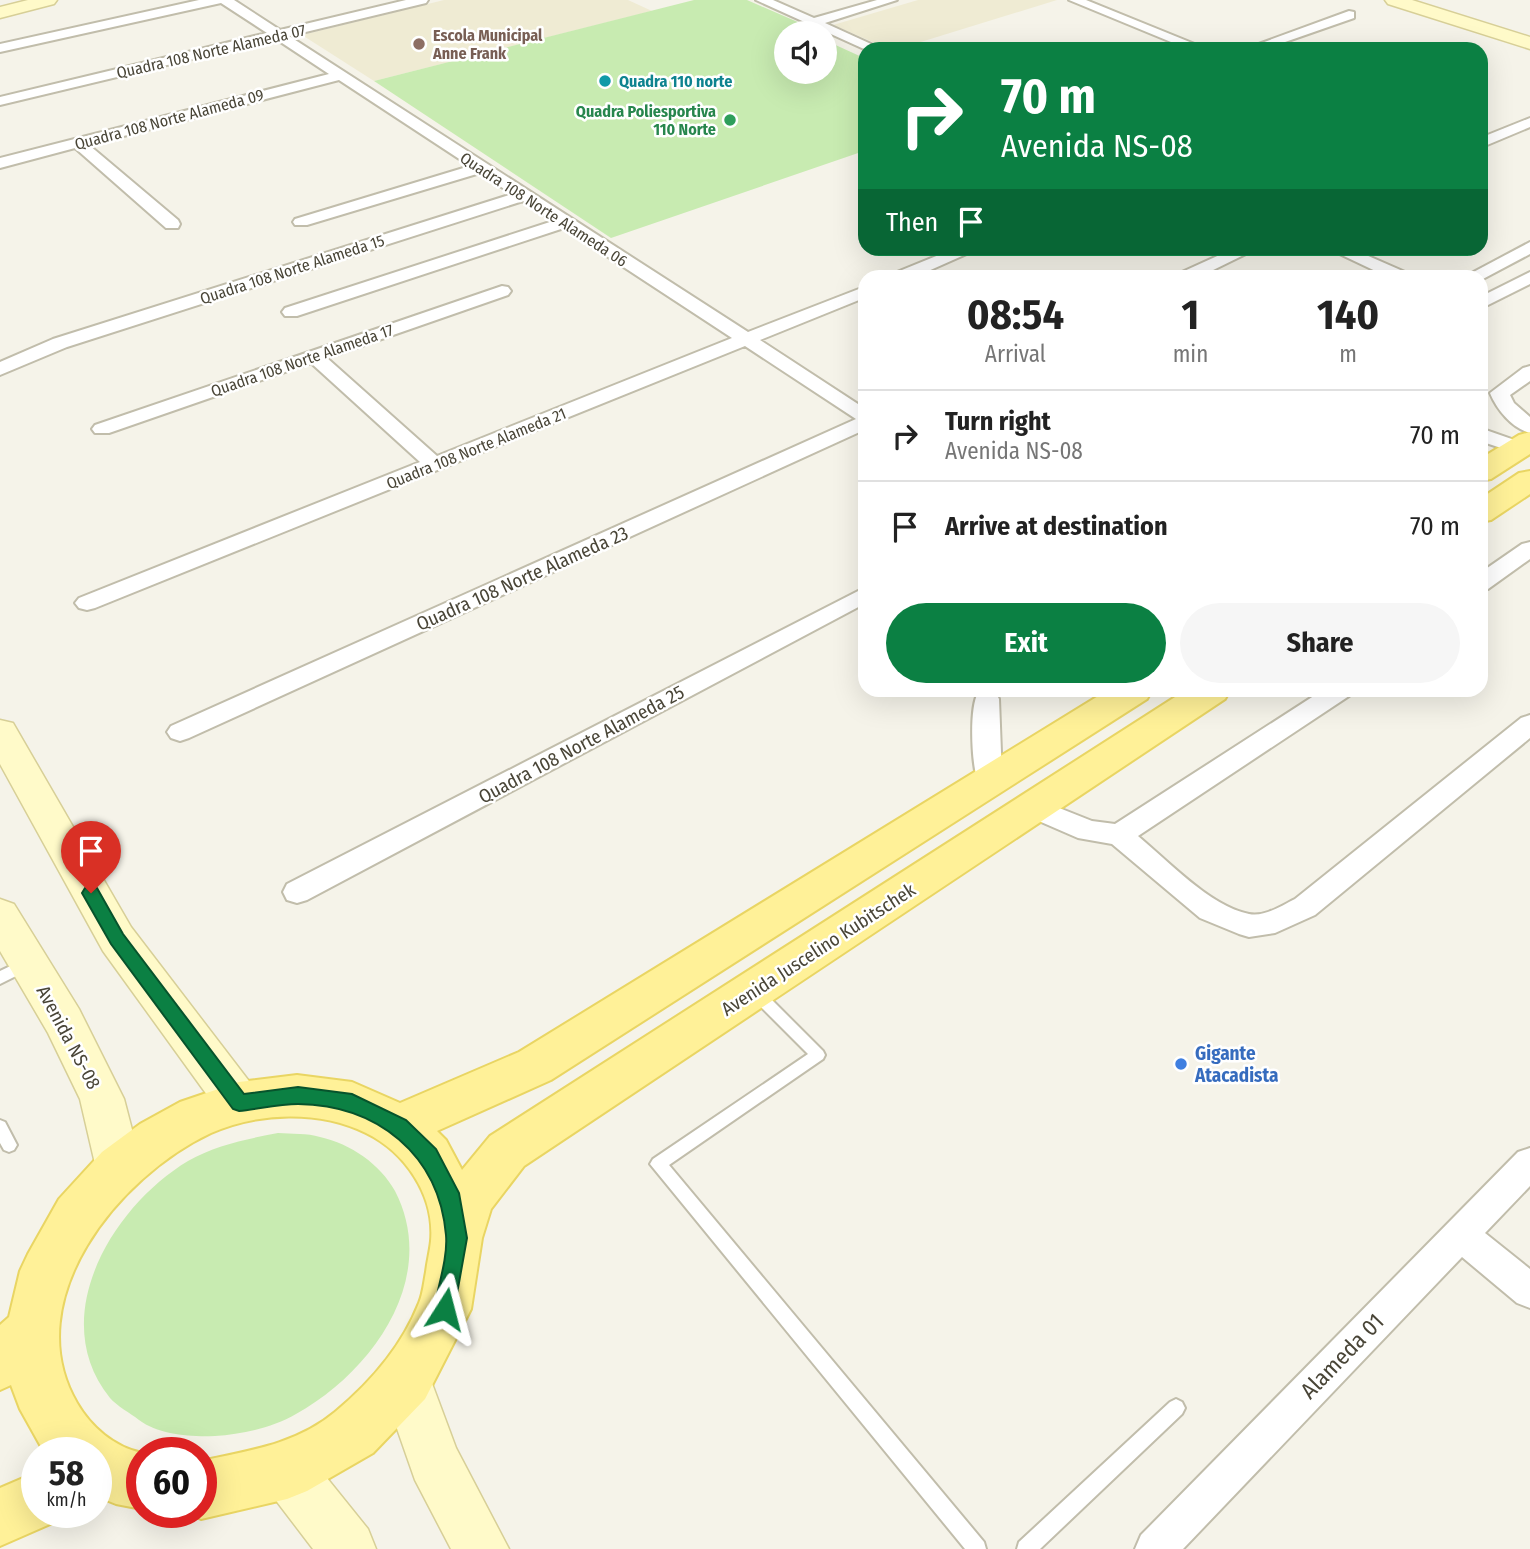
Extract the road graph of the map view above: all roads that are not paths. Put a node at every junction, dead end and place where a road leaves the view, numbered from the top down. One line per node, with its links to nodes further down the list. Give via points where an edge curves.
1 (6, 0): 11 (street)
2 (48, 0): 12 (street)
3 (216, 0): 23 (street)
4 (225, 0): 18 (street, Quadra 108 Norte Alameda 06)
5 (422, 0): 18 (street, Quadra 108 Norte Alameda 07)
6 (762, 0): 14 (street)
7 (891, 0): 15 (street)
8 (1074, 0): 20 (street)
9 (1394, 0): 22 (street)
10 (1434, 0): 16 (street)
11 (0, 2)
12 (0, 13)
13 (1349, 15): 21 (street)
14 (812, 21)
15 (818, 21)
16 (1530, 30)
17 (837, 32): 19 (street)
18 (277, 35): 24 (street, Quadra 108 Norte Alameda 06); 25 (street, Quadra 108 Norte Alameda 07)
19 (860, 42)
20 (1182, 42)
21 (1272, 42)
22 (1530, 43)
23 (0, 48)
24 (338, 76): 28 (street, Quadra 108 Norte Alameda 09); 30 (street, Quadra 108 Norte Alameda 06)
25 (0, 101)
26 (1530, 122): 27 (street)
27 (1488, 140)
28 (78, 143): 29 (street, Quadra 108 Norte Alameda 09); 33 (street)
29 (0, 163)
30 (481, 168): 31 (street, Quadra 108 Norte Alameda 06); 32 (street)
31 (523, 196): 34 (street, Quadra 108 Norte Alameda 06); 49 (street, Quadra 108 Norte Alameda 15)
32 (301, 222)
33 (172, 223)
34 (564, 223): 47 (street); 48 (street, Quadra 108 Norte Alameda 06)
35 (1530, 247): 42 (street)
36 (952, 256): 39 (street)
37 (1232, 256): 40 (street)
38 (1353, 256): 41 (street)
39 (918, 270)
40 (1201, 270)
41 (1385, 270)
42 (1486, 270)
43 (1530, 277): 46 (street)
44 (502, 291): 51 (street, Quadra 108 Norte Alameda 17)
45 (858, 294): 48 (street, Quadra 108 Norte Alameda 21)
46 (1488, 300)
47 (291, 312)
48 (746, 339): 54 (street, Quadra 108 Norte Alameda 06); 59 (street, Quadra 108 Norte Alameda 21)
49 (60, 343): 50 (street); 52 (street)
50 (0, 355)
51 (314, 356): 56 (street, Quadra 108 Norte Alameda 17); 59 (street)
52 (0, 369)
53 (1530, 372): 58 (street, via 1500,394)
54 (858, 412)
55 (858, 426): 73 (street, Quadra 108 Norte Alameda 23)
56 (102, 429)
57 (1488, 436): 58 (street)
58 (1526, 438): 60 (main road)
59 (434, 464): 66 (street, Quadra 108 Norte Alameda 21)
60 (1488, 466)
61 (1530, 480): 62 (main road)
62 (1488, 508)
63 (1530, 549): 64 (street)
64 (1488, 578)
65 (858, 598): 77 (street, Quadra 108 Norte Alameda 25)
66 (87, 603)
67 (986, 697): 74 (street)
68 (1123, 697): 74 (main road)
69 (1201, 697): 75 (main road, Avenida Juscelino Kubitschek)
70 (1329, 697): 76 (street)
71 (1530, 724): 76 (street, via 1305,906 1275,922 1249,926 1210,910)
72 (0, 732): 81 (street, via 117,939)
73 (180, 732)
74 (989, 779): 82 (main road, via 535,1066)
75 (1034, 808): 76 (street, via 1088,831); 80 (main road, Avenida Juscelino Kubitschek)
76 (1119, 835)
77 (297, 892)
78 (0, 915): 79 (street, Avenida NS-08)
79 (14, 970): 86 (street, Avenida NS-08, via 64,1022 102,1099)
80 (754, 990): 88 (main road, Avenida Juscelino Kubitschek, via 507,1151 470,1198); 98 (lane, via 818,1055 658,1164)
81 (239, 1103): 82 (main road, via 298,1095 352,1103); 86 (main road, via 197,1117)
82 (399, 1126): 88 (main road, via 429,1156 449,1193)
83 (0, 1127): 84 (lane)
84 (9, 1144)
85 (1530, 1163): 87 (street, Alameda 01)
86 (119, 1167): 90 (main road, via 77,1215 46,1271)
87 (1460, 1234): 89 (street); 102 (street, Alameda 01)
88 (457, 1238): 91 (main road, via 445,1309)
89 (1530, 1292)
90 (16, 1347): 93 (main road)
91 (407, 1380): 94 (main road, via 353,1433); 100 (street, via 434,1461)
92 (1176, 1408): 101 (lane)
93 (66, 1437)
94 (286, 1471): 95 (main road); 99 (street)
95 (217, 1486)
96 (21, 1508): 97 (main road)
97 (0, 1517)
98 (970, 1546)
99 (348, 1549)
100 (481, 1549)
101 (1026, 1549)
102 (1155, 1549)

